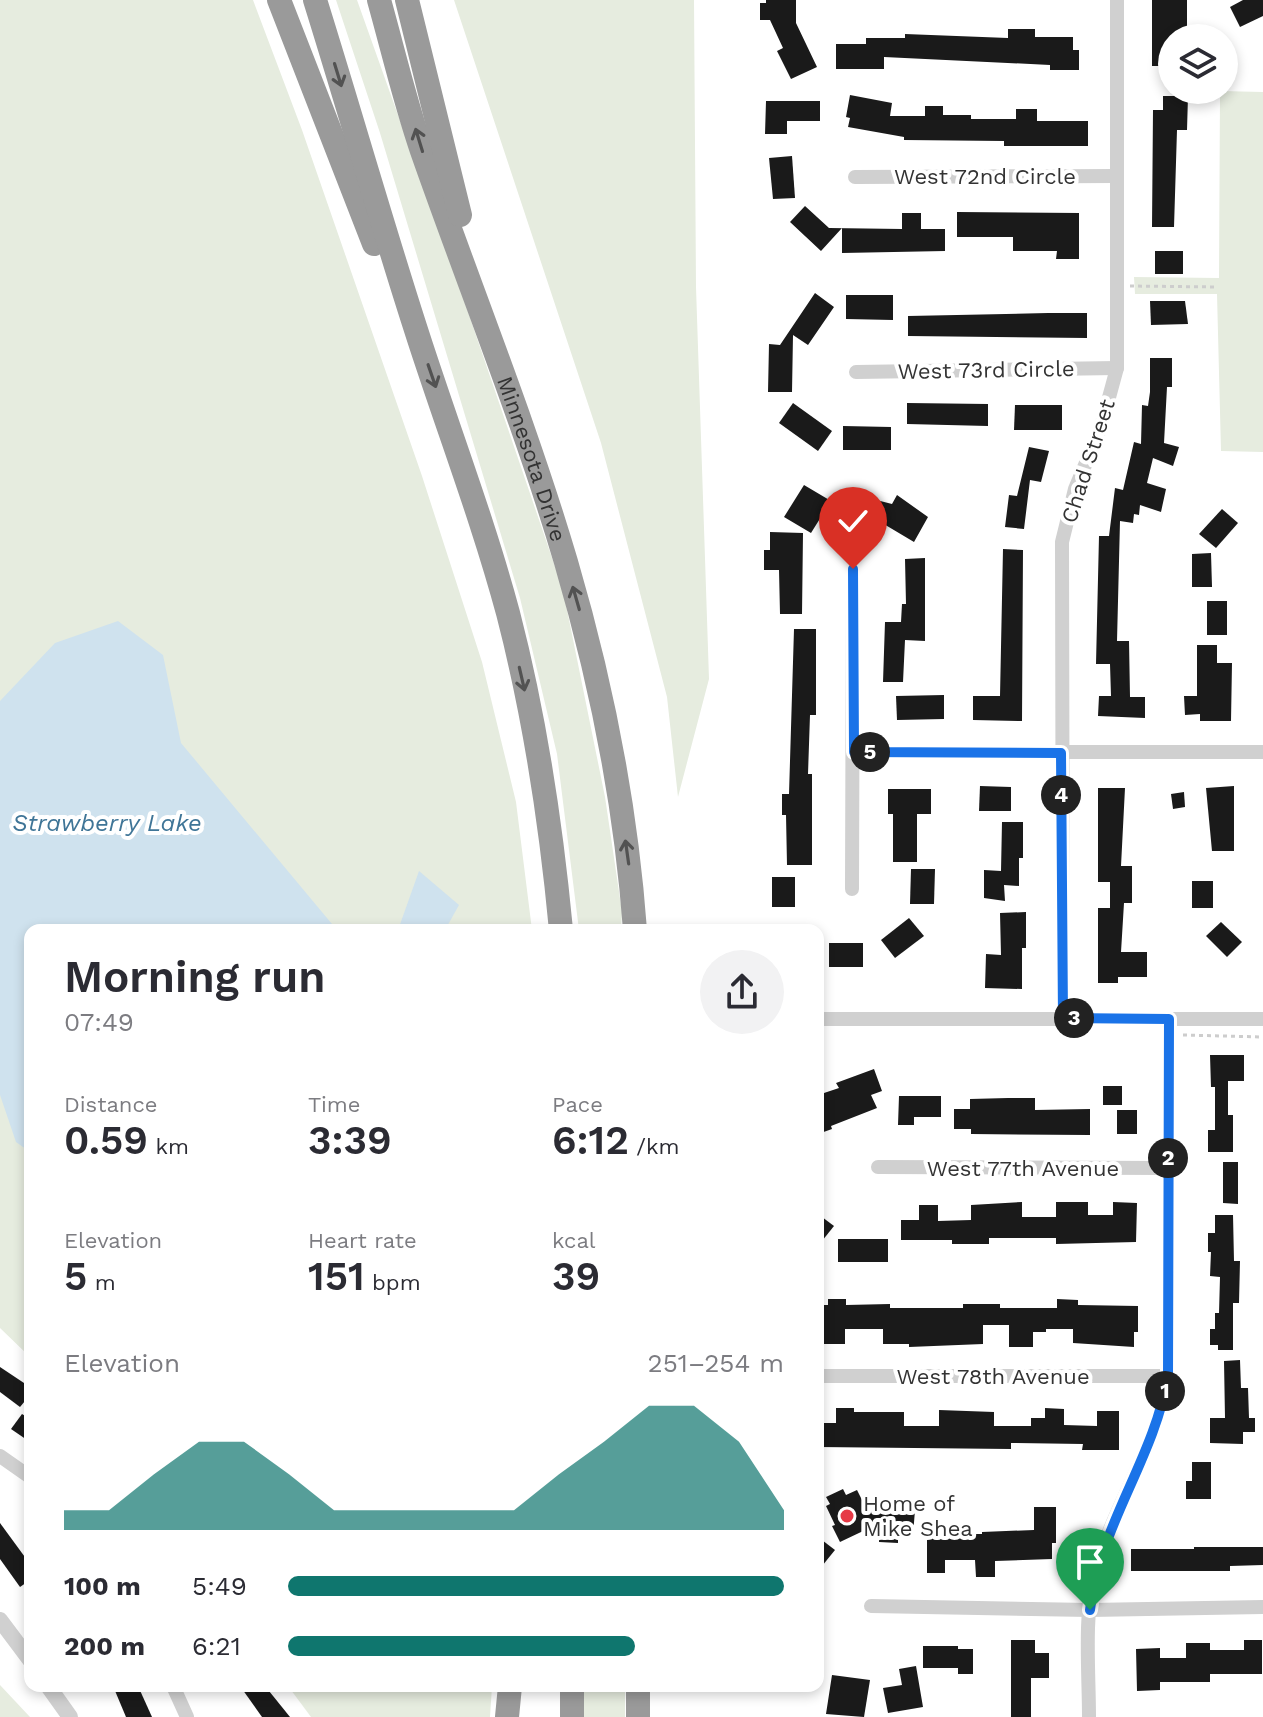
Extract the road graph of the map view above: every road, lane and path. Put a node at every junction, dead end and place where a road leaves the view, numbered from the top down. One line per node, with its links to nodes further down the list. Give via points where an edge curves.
1 (279, 0): 10 (highway)
2 (315, 0): 10 (highway, one-way to 10)
3 (379, 0): 11 (highway, Minnesota Drive, one-way to 3, via 421,148)
4 (407, 0): 11 (highway)
5 (1117, 0): 6 (street, Chad Street)
6 (1115, 176): 7 (street, West 72nd Circle); 8 (street, Chad Street)
7 (855, 177)
8 (1116, 283): 9 (path); 12 (street, Chad Street)
9 (1218, 287)
10 (418, 338): 19 (highway, one-way to 19, via 507,612 544,789)
11 (497, 357): 20 (highway, Minnesota Drive, one-way to 11, via 624,827 582,619)
12 (1117, 368): 13 (street, West 73rd Circle); 17 (street, Chad Street, via 1062,542)
13 (856, 372)
14 (853, 569): 15 (street)
15 (854, 752): 17 (street); 18 (street)
16 (1263, 752): 17 (street)
17 (1061, 753): 21 (street, Chad Street)
18 (852, 889)
19 (560, 924)
20 (634, 924)
21 (1063, 1018): 22 (street); 23 (street)
22 (824, 1019)
23 (1169, 1019): 24 (street); 26 (street)
24 (1263, 1019)
25 (878, 1167): 26 (street, West 77th Avenue)
26 (1168, 1168): 28 (street)
27 (824, 1376): 28 (street, West 78th Avenue)
28 (1168, 1376): 33 (street, via 1153,1436 1103,1547)
29 (0, 1456): 30 (street)
30 (24, 1473)
31 (871, 1606): 33 (street)
32 (1263, 1607): 33 (street)
33 (1090, 1610): 46 (street)
34 (0, 1620): 35 (street)
35 (24, 1652)
36 (52, 1692): 41 (street)
37 (176, 1692): 42 (street)
38 (509, 1692): 43 (highway)
39 (572, 1692): 44 (highway)
40 (638, 1692): 45 (highway)
41 (70, 1717)
42 (187, 1717)
43 (507, 1717)
44 (572, 1717)
45 (638, 1717)
46 (1089, 1717)

